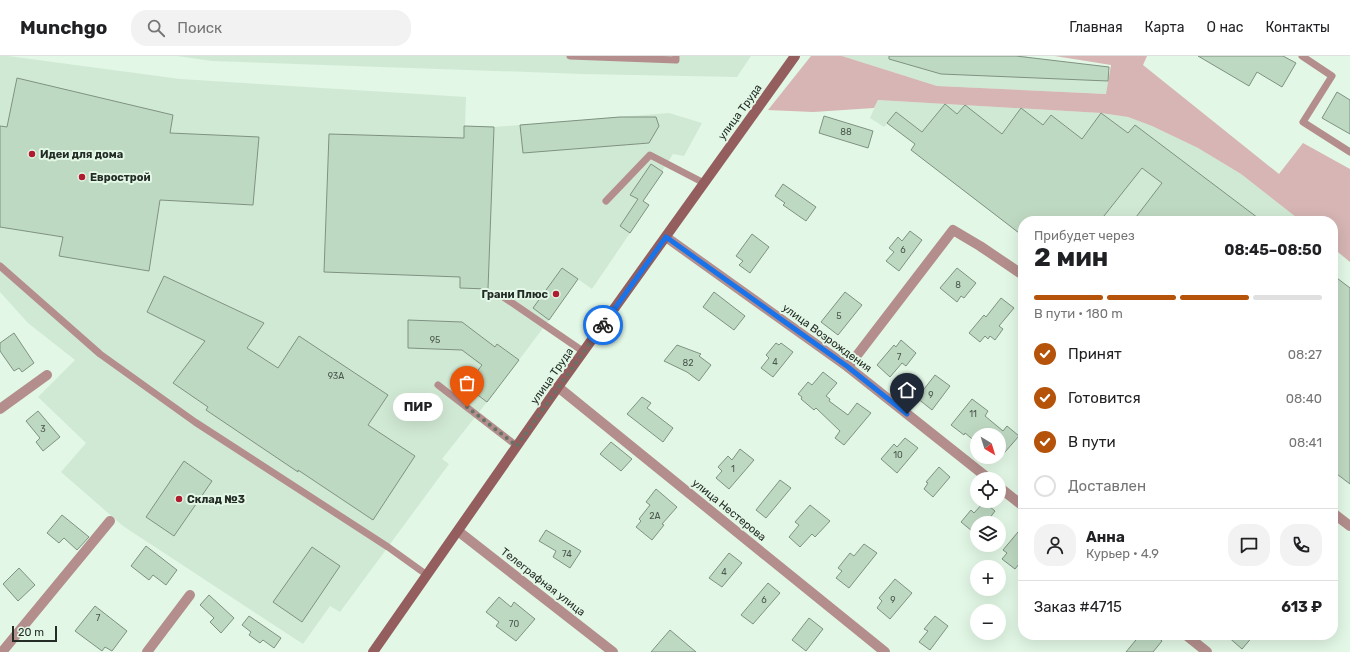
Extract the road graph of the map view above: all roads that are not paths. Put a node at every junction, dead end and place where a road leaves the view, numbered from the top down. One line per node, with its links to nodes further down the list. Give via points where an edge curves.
1 (570, 56): 2 (lane, via 676,60)
2 (676, 56)
3 (795, 56): 6 (street, улица Труда)
4 (1302, 56): 5 (lane, via 1332,76 1303,122)
5 (1350, 152)
6 (704, 183): 7 (lane, via 650,155); 8 (street, улица Труда)
7 (606, 201)
8 (666, 237): 12 (street, улица Труда); 13 (street, улица Возрождения)
9 (0, 266): 26 (lane, via 100,354 195,422)
10 (1018, 272): 13 (street, via 953,230)
11 (502, 296): 12 (lane)
12 (584, 352): 16 (street, улица Труда)
13 (848, 367): 19 (street, улица Возрождения)
14 (47, 375): 17 (street)
15 (438, 385): 18 (lane)
16 (558, 387): 18 (street, улица Труда); 33 (street, улица Нестерова)
17 (0, 409)
18 (517, 446): 25 (street, улица Труда)
19 (980, 472)
20 (1006, 493): 21 (street)
21 (1018, 502)
22 (1338, 517): 24 (street)
23 (110, 521): 29 (street)
24 (1350, 526)
25 (458, 530): 26 (street, улица Труда); 32 (street, Телеграфная улица)
26 (427, 575): 31 (street, улица Труда)
27 (190, 595): 30 (street)
28 (1192, 640): 34 (street)
29 (2, 652)
30 (147, 652)
31 (373, 652)
32 (614, 652)
33 (886, 652)
34 (1207, 652)

